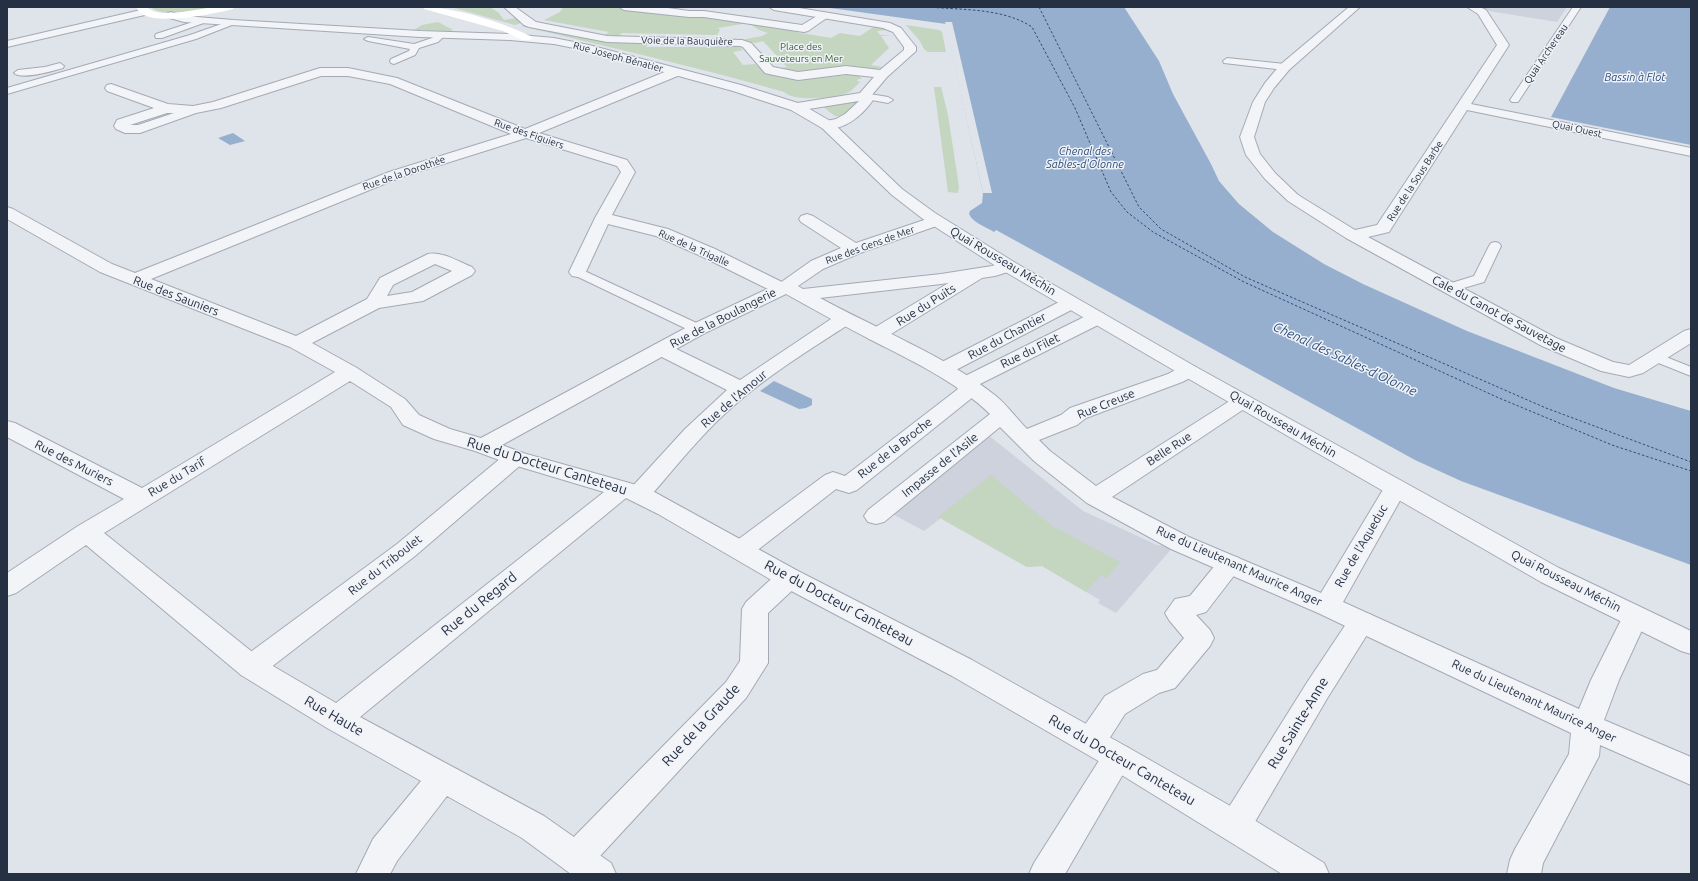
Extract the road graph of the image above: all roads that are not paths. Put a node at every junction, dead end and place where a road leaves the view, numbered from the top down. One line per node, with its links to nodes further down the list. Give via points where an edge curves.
1 (121, 7): 13 (street)
2 (229, 7): 16 (main road)
3 (236, 7): 20 (street, Rue Joseph Bénatier, via 236,16)
4 (428, 7): 24 (main road, via 507,29)
5 (509, 7): 34 (street, Voie de la Bauquière, via 533,25 601,38 742,43 747,45 768,70 798,76 846,70)
6 (624, 7): 12 (street)
7 (704, 7): 15 (street)
8 (774, 7): 14 (street)
9 (1355, 7): 31 (street, Cale du Canot de Sauvetage)
10 (1471, 7): 40 (street, via 1482,12 1503,45)
11 (1577, 7): 39 (lane, Quai Archereau)
12 (655, 8): 15 (street)
13 (142, 9): 16 (main road); 26 (street)
14 (796, 10): 17 (street); 21 (street)
15 (695, 13): 21 (street)
16 (170, 15): 18 (street, Rue Joseph Bénatier)
17 (826, 15): 21 (street, via 804,29); 34 (street, via 879,23 898,30 910,51)
18 (205, 21): 19 (street, Rue Joseph Bénatier); 25 (lane)
19 (233, 23): 20 (street, Rue Joseph Bénatier); 36 (lane)
20 (254, 23): 22 (street, Rue Joseph Bénatier)
21 (772, 24)
22 (441, 35): 24 (street, Rue Joseph Bénatier, via 455,33); 27 (lane, via 435,40)
23 (368, 38): 27 (lane)
24 (526, 38): 32 (street, Rue Joseph Bénatier, via 575,45)
25 (150, 39)
26 (7, 44)
27 (414, 47): 28 (lane, via 415,50)
28 (394, 61)
29 (1227, 61): 31 (lane)
30 (69, 63): 33 (lane, via 46,70)
31 (1285, 67): 51 (street, Cale du Canot de Sauvetage, via 1259,102 1247,137 1253,155 1270,176 1294,198)
32 (676, 72): 42 (street, Rue Joseph Bénatier, via 737,88); 45 (street, Rue de la Dorothée)
33 (18, 73)
34 (883, 74): 37 (street)
35 (111, 88): 41 (street, Rue des Figuiers)
36 (7, 91)
37 (864, 96): 38 (lane); 42 (street); 44 (street, via 867,100 851,117)
38 (888, 100)
39 (1515, 100)
40 (1464, 106): 46 (street, Quai Ouest); 51 (street, Rue de la Sous Barbe, via 1383,229)
41 (168, 108): 43 (street, Rue des Figuiers); 43 (street, Rue des Figuiers, via 122,123 121,126 130,130 140,129)
42 (796, 108): 44 (street, Rue Joseph Bénatier)
43 (193, 110): 45 (street, Rue des Figuiers, via 320,72 336,71 393,81)
44 (827, 126): 50 (street, Rue Joseph Bénatier, via 897,192)
45 (525, 134): 48 (street, Rue des Figuiers, via 622,163 628,172); 57 (street, Rue de la Dorothée, via 394,175)
46 (1691, 152)
47 (7, 212): 57 (street, Rue des Sauniers, via 106,268)
48 (603, 218): 55 (street, Rue des Figuiers); 59 (street, Rue de la Trigalle, via 662,232)
49 (807, 219): 53 (street)
50 (936, 221): 53 (street, Rue des Gens de Mer); 54 (street, Quai Rousseau Méchin)
51 (1352, 235): 58 (street, Cale du Canot de Sauvetage)
52 (1495, 246): 58 (lane, via 1478,279)
53 (854, 249): 59 (street, Rue des Gens de Mer, via 817,265)
54 (1008, 266): 56 (street, Rue de la Boulangerie); 61 (street, Quai Rousseau Méchin)
55 (578, 272): 64 (lane, Rue des Figuiers)
56 (976, 274): 59 (street, Rue de la Boulangerie, via 874,288); 66 (street, Rue du Puits)
57 (134, 280): 67 (street, Rue des Sauniers)
58 (1450, 288): 69 (street, Cale du Canot de Sauvetage, via 1548,342 1608,367 1629,372)
59 (790, 290): 63 (street, Rue du Lieutenant Maurice Anger); 64 (street, Rue de la Boulangerie)
60 (374, 303): 67 (street)
61 (1071, 303): 62 (street, Quai Rousseau Méchin); 70 (street, Rue du Chantier)
62 (1097, 318): 71 (street, Quai Rousseau Méchin); 74 (street, Rue du Filet)
63 (844, 319): 66 (street, Rue du Lieutenant Maurice Anger); 75 (street, Rue de l'Amour)
64 (698, 329): 68 (street, Rue de la Boulangerie)
65 (1691, 335): 69 (street, Cale du Canot de Sauvetage)
66 (876, 336): 70 (street, Rue du Lieutenant Maurice Anger)
67 (296, 343): 72 (street, Rue des Sauniers)
68 (661, 349): 75 (street); 80 (street, Rue de la Boulangerie)
69 (1656, 356): 73 (lane)
70 (943, 369): 74 (street, Rue du Lieutenant Maurice Anger)
71 (1189, 371): 76 (street, Quai Rousseau Méchin); 79 (street, Rue Creuse, via 1078,413 1069,420)
72 (350, 372): 80 (street, Rue du Docteur Canteteau, via 398,403 411,420 442,434); 85 (street, Rue du Tarif)
73 (1691, 372)
74 (967, 387): 77 (street, Rue du Lieutenant Maurice Anger); 88 (street, Rue de la Broche, via 849,485 833,480)
75 (742, 390): 83 (street, Rue de l'Amour)
76 (1243, 401): 82 (street, Quai Rousseau Méchin); 84 (street, Belle Rue)
77 (1003, 414): 79 (street, Rue du Lieutenant Maurice Anger); 86 (street, Impasse de l'Asile)
78 (7, 428): 85 (street, Rue des Muriers)
79 (1024, 438): 84 (street, Rue du Lieutenant Maurice Anger, via 1042,456)
80 (483, 446): 81 (street, Rue du Docteur Canteteau)
81 (515, 458): 83 (street, Rue du Docteur Canteteau); 96 (street, Rue du Triboulet, via 406,550)
82 (1395, 488): 92 (street, Rue de l'Aqueduc); 93 (street, Quai Rousseau Méchin, via 1550,575)
83 (630, 492): 88 (street, Rue du Docteur Canteteau, via 666,508); 97 (street, Rue du Regard)
84 (1095, 497): 89 (street, Rue du Lieutenant Maurice Anger, via 1180,543)
85 (142, 498): 87 (street, Rue du Tarif)
86 (876, 516)
87 (87, 532): 91 (street, Rue du Tarif); 96 (street, Rue Haute)
88 (741, 550): 90 (street, Rue du Docteur Canteteau)
89 (1230, 564): 92 (street, Rue du Lieutenant Maurice Anger); 99 (street, via 1197,605 1184,606 1178,613 1200,638 1165,680 1152,682 1115,704)
90 (788, 578): 99 (street, Rue du Docteur Canteteau, via 962,668); 104 (street, Rue de la Graude, via 755,609 754,663 736,690)
91 (7, 586)
92 (1328, 606): 94 (street, Rue du Lieutenant Maurice Anger)
93 (1635, 617): 95 (street, Quai Rousseau Méchin); 98 (street)
94 (1362, 622): 98 (street, Rue du Lieutenant Maurice Anger); 103 (street, Rue Sainte-Anne)
95 (1691, 643)
96 (251, 667): 97 (street, Rue Haute)
97 (337, 719): 102 (street, Rue Haute)
98 (1586, 726): 101 (street, Rue du Lieutenant Maurice Anger); 108 (street, via 1584,756 1527,860)
99 (1091, 741): 100 (street, Rue du Docteur Canteteau)
100 (1118, 757): 103 (street, Rue du Docteur Canteteau); 106 (street)
101 (1691, 771)
102 (442, 778): 104 (street, Rue Haute, via 533,827); 105 (street, via 385,850)
103 (1235, 826): 107 (street, Rue du Docteur Canteteau)
104 (587, 866)
105 (373, 874)
106 (1046, 874)
107 (1312, 874)
108 (1524, 874)

